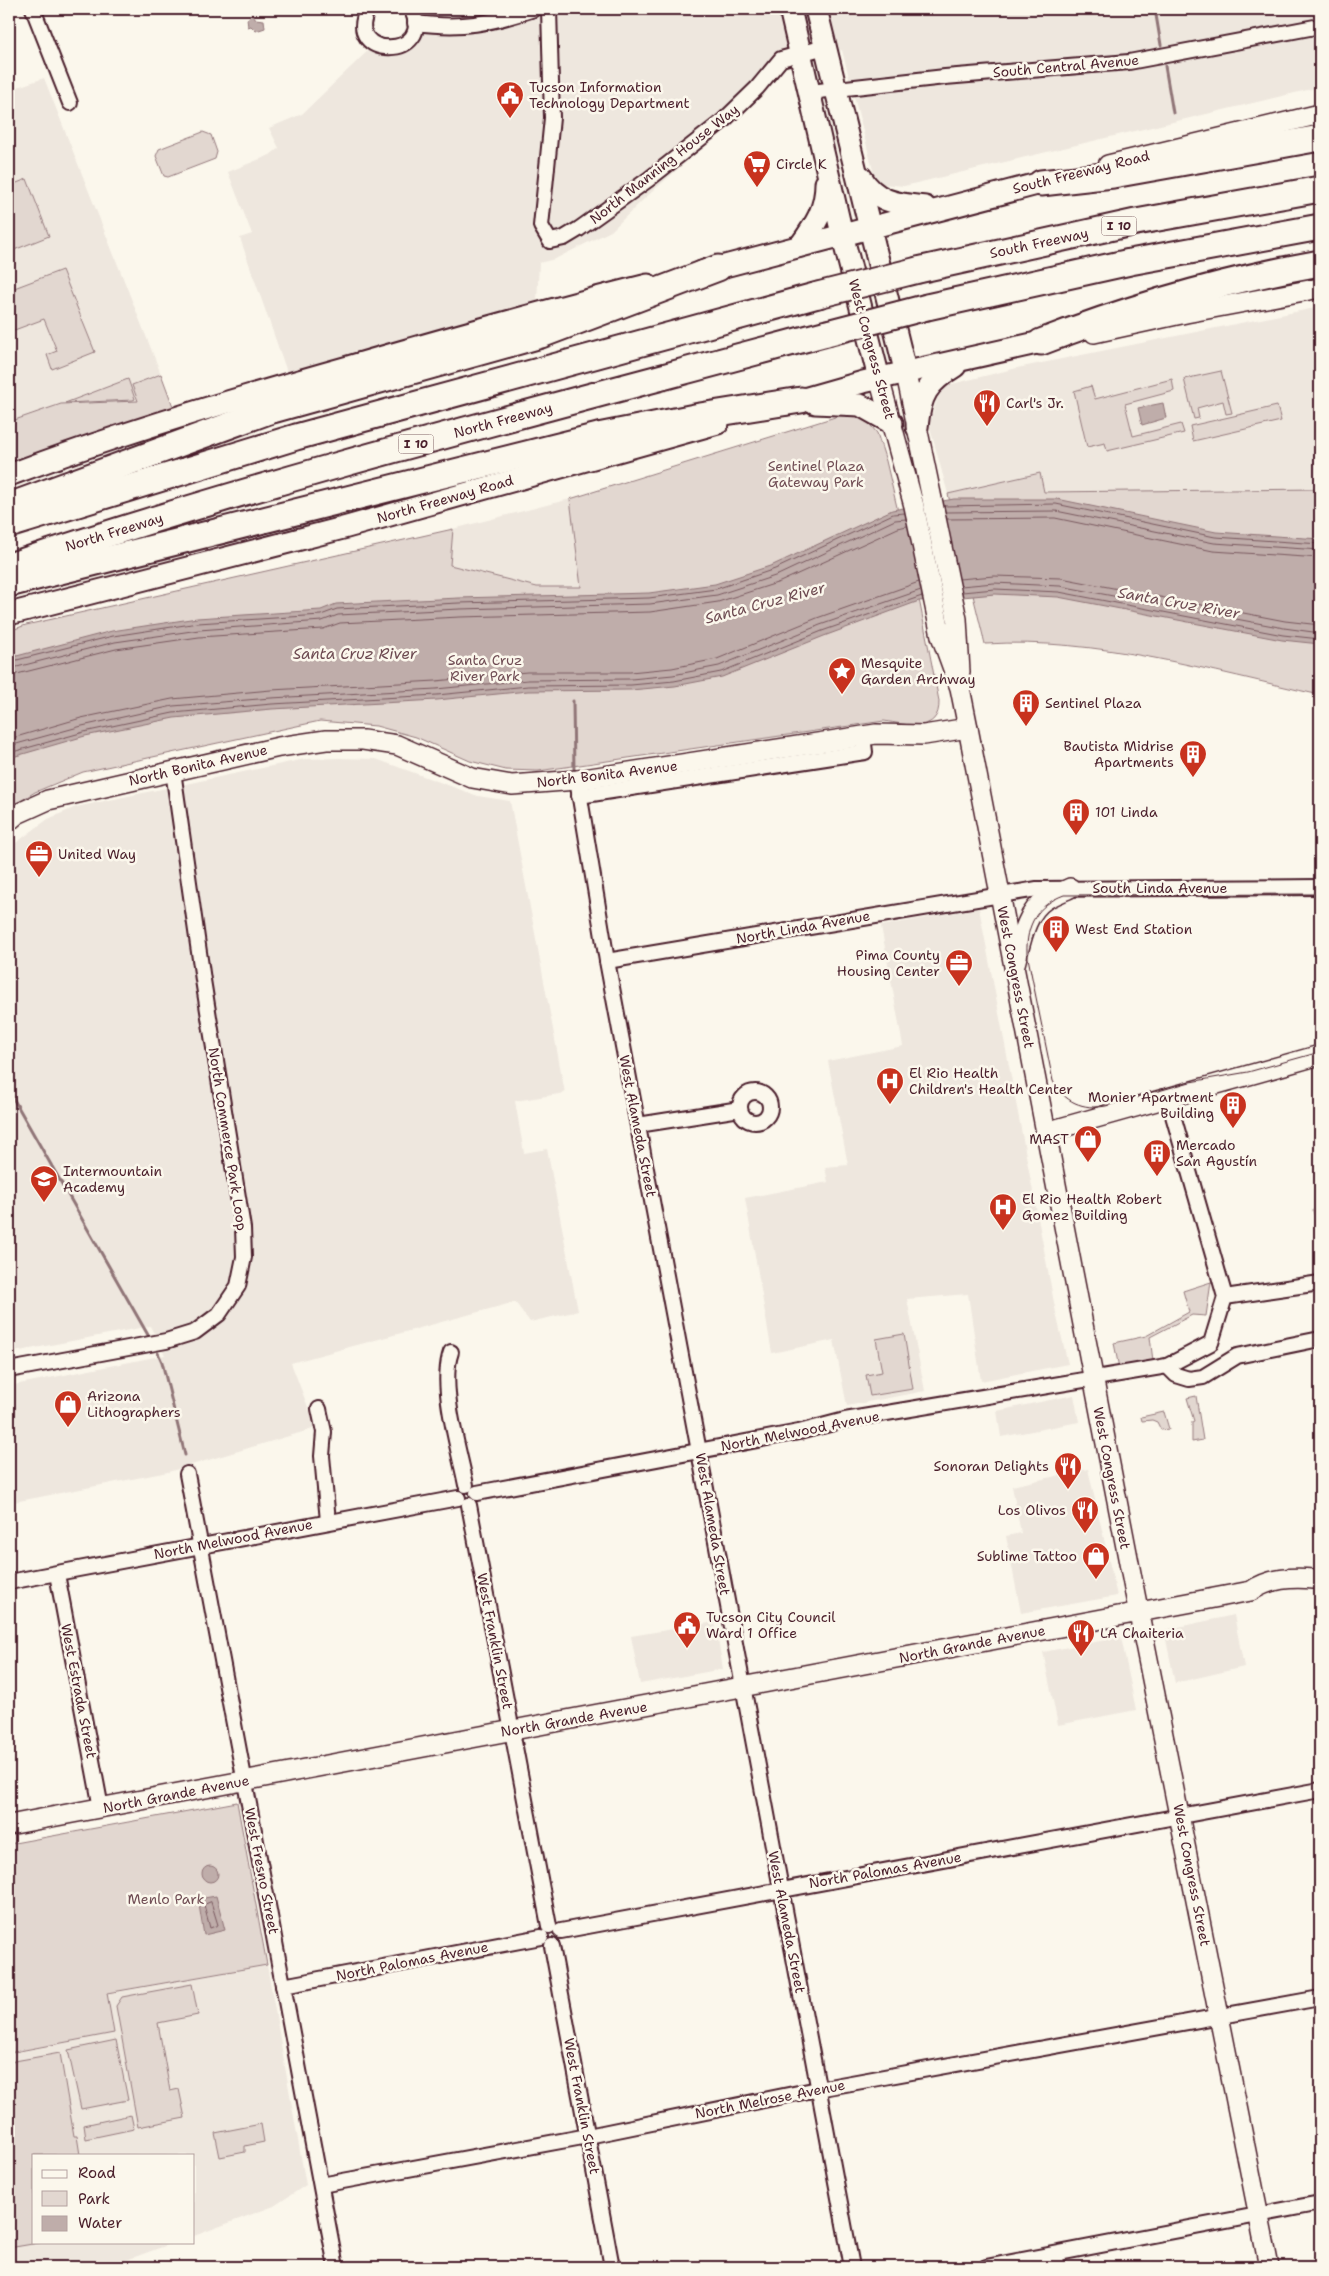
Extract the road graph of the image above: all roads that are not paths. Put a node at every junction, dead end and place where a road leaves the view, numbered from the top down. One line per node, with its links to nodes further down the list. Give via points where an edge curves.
1 (33, 9): 14 (street)
2 (411, 9): 8 (street)
3 (534, 9): 8 (street, via 479,25)
4 (549, 9): 11 (street, North Manning House Way, via 552,118 541,226 550,241 564,238 649,179 737,108 776,62)
5 (790, 9): 11 (main road, West Congress Street)
6 (816, 9): 10 (main road, West Congress Street)
7 (366, 11): 8 (street, via 363,23 369,39 382,48 391,49 407,42)
8 (415, 23)
9 (1320, 26): 12 (street, South Central Avenue, via 1129,62)
10 (825, 47): 11 (street, North Manning House Way); 12 (main road, West Congress Street)
11 (801, 54): 13 (main road, West Congress Street)
12 (835, 89): 13 (street, South Central Avenue); 18 (main road, West Congress Street)
13 (810, 92): 17 (main road, West Congress Street)
14 (70, 103)
15 (1320, 114): 19 (main road, South Freeway Road)
16 (1320, 138): 19 (highway, via 1113,175)
17 (825, 161): 24 (main road, West Congress Street); 25 (main road, via 824,206 820,218)
18 (857, 168): 21 (main road, via 869,188 884,200); 22 (main road, West Congress Street)
19 (1041, 183): 21 (main road, South Freeway Road)
20 (1320, 189): 38 (highway, South Freeway / I 10, bridge, via 1136,222 818,295 296,437)
21 (938, 208): 22 (main road, South Freeway Road)
22 (871, 226): 24 (main road, South Freeway Road); 31 (main road, West Congress Street)
23 (1320, 227): 39 (highway, North Freeway / I 10, bridge, via 1130,262 827,333 424,442 112,532)
24 (842, 234): 25 (main road); 32 (main road, West Congress Street)
25 (800, 246): 27 (main road)
26 (1320, 263): 29 (highway, via 1175,297)
27 (718, 268): 36 (main road, via 536,312 215,405); 37 (highway, via 541,335 269,412)
28 (1320, 288): 29 (main road)
29 (1041, 342): 30 (main road)
30 (964, 361): 31 (main road); 35 (main road, via 936,379 925,391)
31 (906, 374): 32 (main road); 35 (main road, West Congress Street)
32 (879, 378): 33 (main road, North Freeway Road); 34 (main road, West Congress Street)
33 (801, 400): 34 (main road, via 860,405); 40 (highway, via 598,436); 41 (main road, North Freeway Road, via 347,527)
34 (892, 423): 42 (main road, West Congress Street, via 914,506 940,636)
35 (917, 427): 42 (main road, West Congress Street, via 957,619)
36 (9, 475)
37 (9, 506)
38 (9, 525)
39 (9, 566)
40 (9, 584)
41 (9, 614)
42 (960, 688): 43 (main road, West Congress Street)
43 (968, 728): 45 (main road, North Bonita Avenue, via 924,735 862,736); 49 (main road, West Congress Street)
44 (173, 771): 45 (main road, North Bonita Avenue, via 279,747 326,740 363,740 397,745 472,778 512,785); 46 (main road, North Bonita Avenue, via 48,800); 62 (street, North Commerce Park Loop, via 243,1228 244,1257 238,1286 219,1314 195,1332 166,1341)
45 (578, 788): 50 (street, West Alameda Street)
46 (9, 821)
47 (1320, 887): 48 (street, South Linda Avenue)
48 (1070, 888): 49 (street, South Linda Avenue); 51 (main road, via 1038,907 1026,928)
49 (1000, 895): 50 (street, North Linda Avenue); 51 (main road, West Congress Street)
50 (607, 961): 55 (street, West Alameda Street)
51 (1014, 968): 56 (main road, West Congress Street)
52 (1320, 1055): 53 (main road)
53 (1168, 1098): 56 (main road); 58 (street)
54 (740, 1109): 55 (street)
55 (638, 1126): 65 (street, West Alameda Street)
56 (1046, 1132): 63 (main road, West Congress Street)
57 (1320, 1284): 58 (street)
58 (1225, 1298): 61 (street, North Melwood Avenue, via 1211,1343)
59 (1320, 1339): 61 (street, via 1237,1356 1203,1377 1189,1379 1176,1375)
60 (451, 1352): 67 (street, West Franklin Street, via 447,1387)
61 (1167, 1366): 63 (street, North Melwood Avenue)
62 (9, 1370)
63 (1093, 1379): 65 (street, North Melwood Avenue, via 845,1420); 73 (main road, West Congress Street)
64 (319, 1409): 68 (street, via 324,1432 322,1456)
65 (700, 1451): 67 (street, North Melwood Avenue); 74 (street, West Alameda Street)
66 (187, 1474): 69 (street, West Fresno Street)
67 (468, 1495): 68 (street, North Melwood Avenue); 75 (street, West Franklin Street)
68 (328, 1521): 69 (street, North Melwood Avenue)
69 (200, 1545): 70 (street, North Melwood Avenue); 76 (street, West Fresno Street)
70 (57, 1574): 72 (street, North Melwood Avenue); 78 (street, West Estrada Street)
71 (1317, 1579): 73 (main road, North Grande Avenue, via 1294,1577 1262,1584 1251,1591)
72 (9, 1582)
73 (1138, 1612): 74 (main road, North Grande Avenue); 79 (main road, West Congress Street)
74 (743, 1688): 75 (main road, North Grande Avenue); 81 (street, West Alameda Street)
75 (512, 1730): 76 (main road, North Grande Avenue); 82 (street, West Franklin Street)
76 (245, 1780): 78 (main road, North Grande Avenue); 83 (street, West Fresno Street)
77 (1320, 1790): 79 (street, North Palomas Avenue)
78 (101, 1808): 80 (main road, North Grande Avenue)
79 (1180, 1816): 81 (street, North Palomas Avenue); 85 (main road, West Congress Street)
80 (9, 1825)
81 (781, 1889): 82 (street, North Palomas Avenue); 86 (street, West Alameda Street)
82 (550, 1931): 83 (street, North Palomas Avenue); 87 (street, West Franklin Street, via 544,1942 552,1946)
83 (283, 1986): 88 (street, West Fresno Street)
84 (1320, 1998): 85 (street, North Melrose Avenue)
85 (1220, 2017): 86 (street, North Melrose Avenue); 90 (main road, West Congress Street)
86 (818, 2089): 87 (street, North Melrose Avenue); 94 (street, West Alameda Street)
87 (588, 2136): 88 (street, North Melrose Avenue); 93 (street, West Franklin Street)
88 (321, 2185): 92 (street, West Fresno Street)
89 (1320, 2202): 90 (street)
90 (1258, 2216): 91 (street); 96 (main road, West Congress Street)
91 (1057, 2261): 95 (street)
92 (336, 2267)
93 (612, 2267)
94 (852, 2267)
95 (986, 2267)
96 (1269, 2267)

